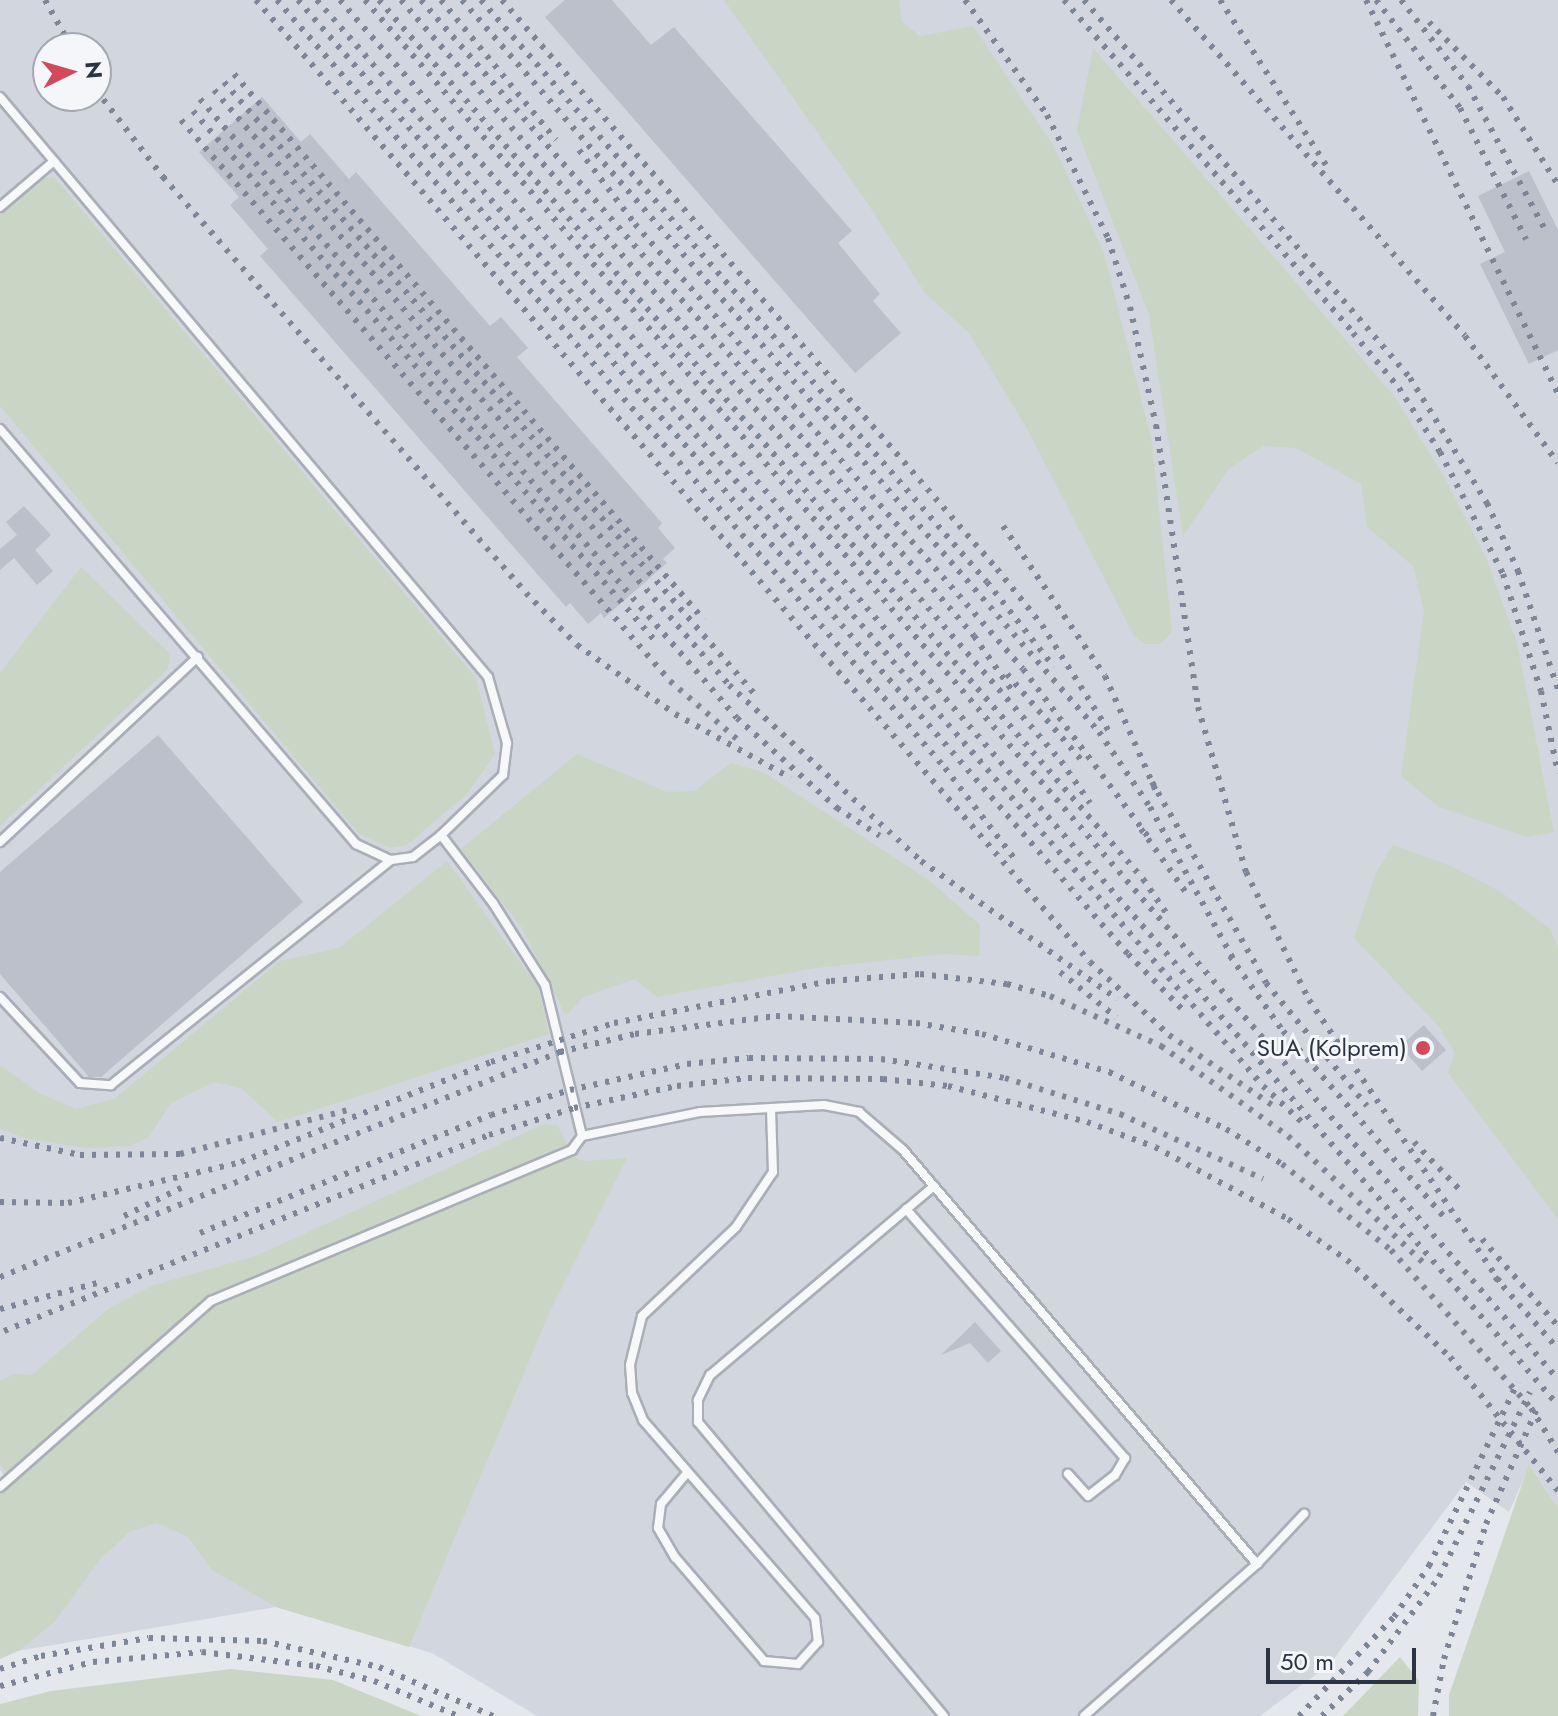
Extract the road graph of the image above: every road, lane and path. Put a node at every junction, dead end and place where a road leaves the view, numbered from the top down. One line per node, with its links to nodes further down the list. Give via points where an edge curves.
1 (0, 97): 2 (lane)
2 (54, 161): 3 (lane); 6 (lane, via 488,677 507,743 503,775)
3 (0, 207)
4 (0, 429): 5 (lane)
5 (198, 657): 7 (lane); 8 (lane, via 356,844)
6 (441, 835): 8 (lane, via 413,857); 11 (lane, via 545,985)
7 (0, 842)
8 (391, 860): 9 (lane, via 111,1085 80,1083)
9 (0, 997)
10 (771, 1109): 11 (lane, via 700,1112); 12 (lane, via 824,1105 859,1112); 14 (lane, via 773,1172 757,1200 642,1316 633,1341 632,1393 643,1420)
11 (582, 1136): 16 (lane, via 572,1150 211,1301)
12 (934, 1186): 13 (lane); 18 (lane)
13 (906, 1209): 15 (lane, via 1125,1458 1115,1475 1088,1496); 19 (lane, via 710,1375 698,1400 698,1422)
14 (687, 1473): 14 (lane, via 815,1618 818,1642 798,1664 764,1661 675,1557 658,1528 661,1504)
15 (1068, 1474)
16 (0, 1487)
17 (1304, 1514): 18 (lane)
18 (1257, 1564): 20 (lane)
19 (944, 1716)
20 (1084, 1716)

